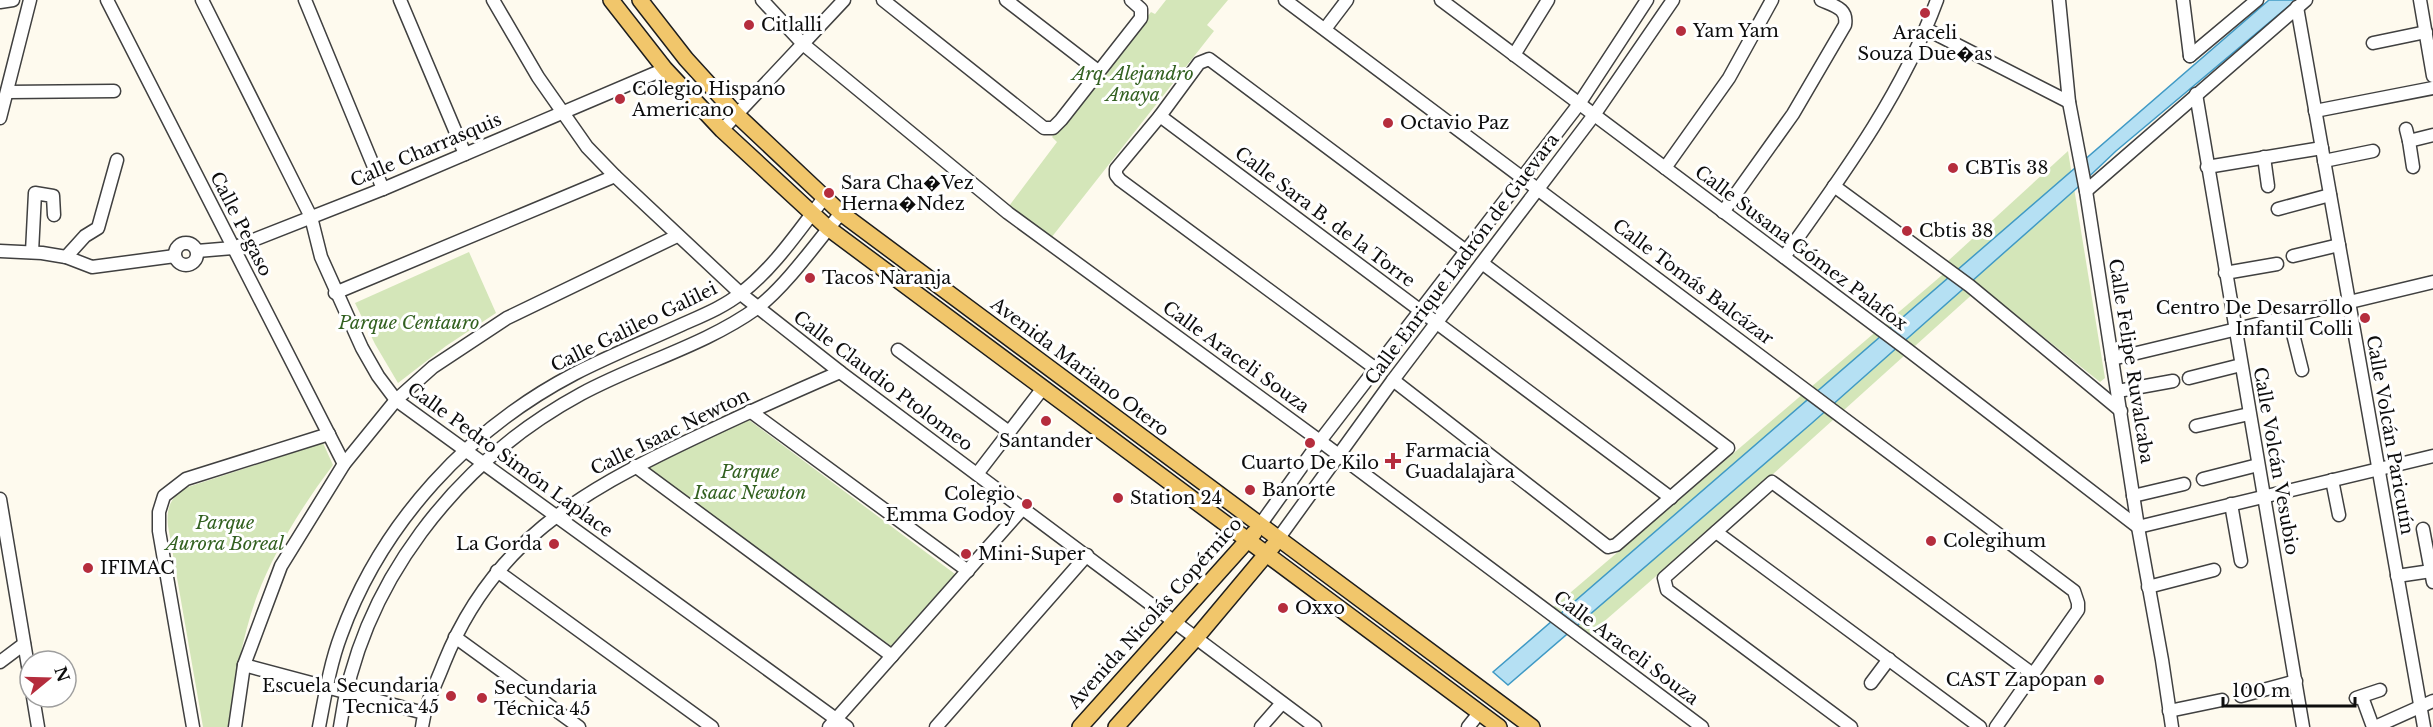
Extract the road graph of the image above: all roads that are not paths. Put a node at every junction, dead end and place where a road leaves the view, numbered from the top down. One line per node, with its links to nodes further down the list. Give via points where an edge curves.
1 (13, 0): 27 (street)
2 (30, 0): 41 (street)
3 (107, 0): 79 (street, Calle Pegaso)
4 (202, 0): 75 (street, Calle Pedro Simón Laplace)
5 (305, 0): 65 (street)
6 (400, 0): 54 (street)
7 (494, 0): 46 (street, Calle Claudio Ptolomeo, via 514,39)
8 (611, 0): 36 (main road, Avenida Mariano Otero)
9 (640, 0): 48 (main road, Avenida Mariano Otero)
10 (762, 0): 34 (street, Calle Araceli Souza)
11 (844, 0): 34 (street)
12 (883, 0): 37 (street, via 1044,128 1053,128 1061,120)
13 (1006, 0): 37 (street)
14 (1131, 0): 37 (street, via 1142,12 1141,18)
15 (1285, 0): 31 (street, Calle Tomás Balcázar)
16 (1347, 0): 31 (street)
17 (1548, 0): 35 (street)
18 (1647, 0): 44 (street, Calle Enrique Ladrón de Guevara)
19 (1673, 0): 49 (street, Calle Enrique Ladrón de Guevara)
20 (1772, 0): 60 (street, via 1729,78)
21 (1821, 0): 71 (street, via 1842,9 1845,25 1793,114)
22 (1937, 0): 30 (street)
23 (2059, 0): 43 (street, Calle Felipe Ruvalcaba)
24 (2183, 0): 25 (street, via 2190,56)
25 (2257, 0)
26 (2420, 0): 32 (street)
27 (0, 2)
28 (1448, 2): 35 (street, Calle Susana Gómez Palafox)
29 (2302, 4): 42 (street); 45 (street, Calle Volcán Paricutín)
30 (1926, 29): 43 (street); 63 (street, via 1880,118)
31 (1325, 30): 62 (street, Calle Tomás Balcázar)
32 (2426, 32): 33 (street); 38 (street)
33 (2373, 43)
34 (803, 44): 48 (street); 116 (street, Calle Araceli Souza, via 1008,213)
35 (1514, 55): 44 (street, Calle Susana Gómez Palafox)
36 (665, 69): 46 (street, Calle Charrasquis); 51 (main road, Avenida Mariano Otero)
37 (1098, 70)
38 (2433, 76)
39 (2433, 88): 45 (street)
40 (114, 91): 41 (street)
41 (8, 92): 47 (street)
42 (2196, 94): 58 (street, Calle Volcán Vesubio); 67 (street)
43 (2069, 102): 67 (street, Calle Felipe Ruvalcaba)
44 (1579, 104): 49 (street, Calle Susana Gómez Palafox); 62 (street, Calle Enrique Ladrón de Guevara)
45 (2315, 111): 55 (street, Calle Volcán Paricutín)
46 (562, 112): 54 (street, Calle Charrasquis); 61 (street, Calle Claudio Ptolomeo)
47 (1, 113)
48 (737, 115): 51 (street); 69 (main road, Avenida Mariano Otero)
49 (1594, 115): 60 (street, Calle Susana Gómez Palafox); 66 (street, Calle Enrique Ladrón de Guevara)
50 (1160, 116): 81 (street, via 1199,63 1206,58 1213,60); 94 (street, Calle Sara B. de la Torre); 101 (street, via 1116,169 1120,180)
51 (722, 130): 73 (main road, Avenida Mariano Otero)
52 (2433, 135): 59 (street, via 2407,135)
53 (2373, 151): 55 (street)
54 (465, 154): 65 (street, Calle Charrasquis)
55 (2323, 154): 56 (street); 68 (street, Calle Volcán Paricutín)
56 (2264, 157): 58 (street); 64 (street)
57 (117, 160): 84 (street, via 98,228)
58 (2207, 167): 88 (street, Calle Volcán Vesubio)
59 (2413, 167)
60 (1665, 168): 71 (street, Calle Susana Gómez Palafox)
61 (615, 177): 77 (street, Calle Claudio Ptolomeo); 90 (street)
62 (1522, 177): 66 (street, Calle Tomás Balcázar); 81 (street, Calle Enrique Ladrón de Guevara)
63 (1834, 186): 85 (street); 111 (street, via 1970,286)
64 (2268, 186)
65 (383, 189): 75 (street, Calle Charrasquis)
66 (1537, 189): 86 (street, Calle Enrique Ladrón de Guevara); 163 (street, Calle Tomás Balcázar, via 2069,587 2078,610)
67 (2086, 191): 99 (street, Calle Felipe Ruvalcaba)
68 (2330, 195): 70 (street); 78 (street, Calle Volcán Paricutín)
69 (824, 198): 72 (main road, Avenida Mariano Otero); 73 (street, Calle Galileo Galilei)
70 (2278, 209)
71 (1723, 212): 85 (street, Calle Susana Gómez Palafox)
72 (841, 213): 76 (street, Calle Galileo Galilei); 137 (main road, Avenida Mariano Otero)
73 (811, 214): 76 (main road, Avenida Mariano Otero); 91 (street, Calle Galileo Galilei, via 766,271)
74 (54, 215): 82 (street, via 53,196 35,193)
75 (311, 217): 79 (street, Calle Charrasquis); 90 (street, Calle Pedro Simón Laplace)
76 (828, 228): 93 (street, Calle Galileo Galilei); 107 (main road, Avenida Mariano Otero)
77 (676, 236): 91 (street, Calle Claudio Ptolomeo); 109 (street, via 507,318 433,367)
78 (2339, 245): 83 (street); 92 (street, Calle Volcán Paricutín)
79 (233, 248): 84 (street, Calle Charrasquis, via 197,251 186,242 176,248 175,256 92,267); 115 (street, Calle Pegaso)
80 (0, 250): 82 (street)
81 (1466, 251): 94 (street, Calle Enrique Ladrón de Guevara)
82 (32, 252): 84 (street)
83 (2293, 256)
84 (66, 257)
85 (1784, 257): 138 (street, Calle Susana Gómez Palafox)
86 (1482, 263): 96 (street, Calle Enrique Ladrón de Guevara); 131 (street, via 1728,448)
87 (2277, 264): 88 (street)
88 (2225, 273): 97 (street, Calle Volcán Vesubio)
89 (2433, 282): 92 (street)
90 (335, 293): 109 (street, Calle Pedro Simón Laplace, via 362,348)
91 (741, 294): 93 (street, Calle Claudio Ptolomeo); 117 (street, Calle Galileo Galilei, via 574,374 513,412)
92 (2350, 303): 95 (street); 124 (street, Calle Volcán Paricutín)
93 (756, 308): 103 (street, Calle Claudio Ptolomeo); 121 (street, Calle Galileo Galilei, via 713,333 581,394)
94 (1421, 311): 96 (street, Calle Sara B. de la Torre); 101 (street, Calle Enrique Ladrón de Guevara)
95 (2289, 318): 97 (street); 102 (street)
96 (1437, 323): 105 (street, Calle Enrique Ladrón de Guevara); 131 (street, Calle Sara B. de la Torre)
97 (2235, 330): 99 (street); 100 (street, Calle Volcán Vesubio)
98 (898, 350): 114 (street)
99 (2112, 359): 108 (street, Calle Felipe Ruvalcaba)
100 (2241, 365): 104 (street); 112 (street, Calle Volcán Vesubio)
101 (1376, 369): 116 (street, Calle Enrique Ladrón de Guevara)
102 (2302, 369)
103 (840, 372): 110 (street, Calle Isaac Newton); 125 (street, Calle Claudio Ptolomeo)
104 (2189, 378)
105 (1393, 380): 118 (street, Calle Enrique Ladrón de Guevara); 131 (street, via 1608,547 1616,545)
106 (2173, 381): 108 (street)
107 (1043, 388): 114 (street); 143 (main road, Avenida Mariano Otero)
108 (2118, 391): 111 (street, Calle Felipe Ruvalcaba)
109 (396, 400): 117 (street, Calle Pedro Simón Laplace); 120 (street)
110 (750, 411): 123 (street, Calle Isaac Newton); 150 (street)
111 (2121, 411): 129 (street, Calle Felipe Ruvalcaba)
112 (2249, 414): 113 (street); 122 (street, Calle Volcán Vesubio)
113 (2196, 426)
114 (1009, 432): 125 (street)
115 (328, 434): 120 (street, Calle Pegaso); 181 (street, via 186,479 164,496 159,531)
116 (1320, 441): 118 (street, Calle Araceli Souza); 137 (street, Calle Enrique Ladrón de Guevara)
117 (465, 451): 121 (street, Calle Pedro Simón Laplace); 166 (street, Calle Galileo Galilei, via 398,525 364,582 341,635)
118 (1339, 455): 142 (street, Calle Enrique Ladrón de Guevara); 196 (street, Calle Araceli Souza)
119 (2433, 456): 124 (street)
120 (344, 464): 162 (street, via 281,566)
121 (481, 464): 136 (street, Calle Pedro Simón Laplace); 168 (street, Calle Galileo Galilei, via 444,503 383,590)
122 (2258, 465): 126 (street); 130 (street, Calle Volcán Vesubio)
123 (635, 466): 136 (street, Calle Isaac Newton); 159 (street)
124 (2377, 469): 127 (street); 151 (street, Calle Volcán Paricutín)
125 (977, 474): 134 (street, Calle Claudio Ptolomeo)
126 (2203, 479)
127 (2332, 480): 130 (street); 135 (street)
128 (2184, 484): 129 (street)
129 (2133, 496): 138 (street, Calle Felipe Ruvalcaba)
130 (2264, 496): 133 (street); 164 (street, Calle Volcán Vesubio)
131 (1671, 498)
132 (0, 499): 141 (street)
133 (2231, 504): 138 (street); 146 (street)
134 (1023, 508): 145 (street, Calle Claudio Ptolomeo); 150 (street)
135 (2339, 514)
136 (555, 516): 149 (street, Calle Isaac Newton); 178 (street, Calle Pedro Simón Laplace)
137 (1260, 525): 142 (main road, Avenida Mariano Otero); 143 (main road, Avenida Nicolás Copérnico)
138 (2138, 528): 153 (street, Calle Felipe Ruvalcaba)
139 (2423, 529): 152 (street)
140 (1716, 531): 160 (street); 163 (street, via 1772,482); 197 (street, via 1664,578 1667,590)
141 (3, 535): 147 (street)
142 (1278, 539): 144 (main road); 195 (main road, Avenida Mariano Otero)
143 (1249, 540): 144 (main road, Avenida Mariano Otero); 154 (main road, Avenida Nicolás Copérnico)
144 (1267, 554): 156 (main road); 176 (main road, Avenida Mariano Otero)
145 (1087, 555): 154 (street, Calle Claudio Ptolomeo); 188 (street)
146 (2241, 561)
147 (5, 562): 157 (street)
148 (2214, 570): 153 (street)
149 (497, 571): 155 (street, Calle Isaac Newton); 187 (street)
150 (968, 571): 159 (street)
151 (2397, 576): 152 (street); 173 (street, Calle Volcán Paricutín)
152 (2432, 576)
153 (2148, 587): 175 (street, Calle Felipe Ruvalcaba)
154 (1175, 622): 156 (street, Calle Claudio Ptolomeo); 189 (main road, Avenida Nicolás Copérnico)
155 (454, 637): 177 (street, Calle Isaac Newton); 186 (street)
156 (1196, 638): 172 (street, Calle Claudio Ptolomeo); 190 (main road)
157 (24, 644): 158 (street); 161 (street)
158 (25, 649)
159 (892, 656): 178 (street)
160 (1888, 659): 165 (street); 198 (street)
161 (0, 662)
162 (244, 665): 166 (street); 182 (street)
163 (2034, 675): 199 (street)
164 (2296, 681): 169 (street); 179 (street, Calle Volcán Vesubio)
165 (1871, 683)
166 (327, 687): 168 (street); 183 (street, Calle Galileo Galilei)
167 (2380, 690): 201 (street, via 2358,697)
168 (345, 692): 177 (street); 184 (street, Calle Galileo Galilei)
169 (2241, 696)
170 (2222, 700): 175 (street)
171 (2433, 701): 173 (street)
172 (1282, 703): 191 (street); 192 (street, Calle Claudio Ptolomeo)
173 (2420, 706): 201 (street); 202 (street, Calle Volcán Paricutín)
174 (35, 709): 180 (street)
175 (2169, 711): 200 (street, Calle Felipe Ruvalcaba)
176 (1480, 712): 193 (street); 194 (main road, Avenida Mariano Otero)
177 (424, 713): 185 (street, Calle Isaac Newton)
178 (838, 724)
179 (2302, 726)
180 (38, 727)
181 (193, 727)
182 (236, 727)
183 (319, 727)
184 (340, 727)
185 (422, 727)
186 (579, 727)
187 (712, 727)
188 (936, 727)
189 (1080, 727)
190 (1116, 727)
191 (1261, 727)
192 (1315, 727)
193 (1468, 727)
194 (1499, 727)
195 (1532, 727)
196 (1702, 727)
197 (1851, 727)
198 (1980, 727)
199 (1996, 727)
200 (2172, 727)
201 (2374, 727)
202 (2424, 727)

